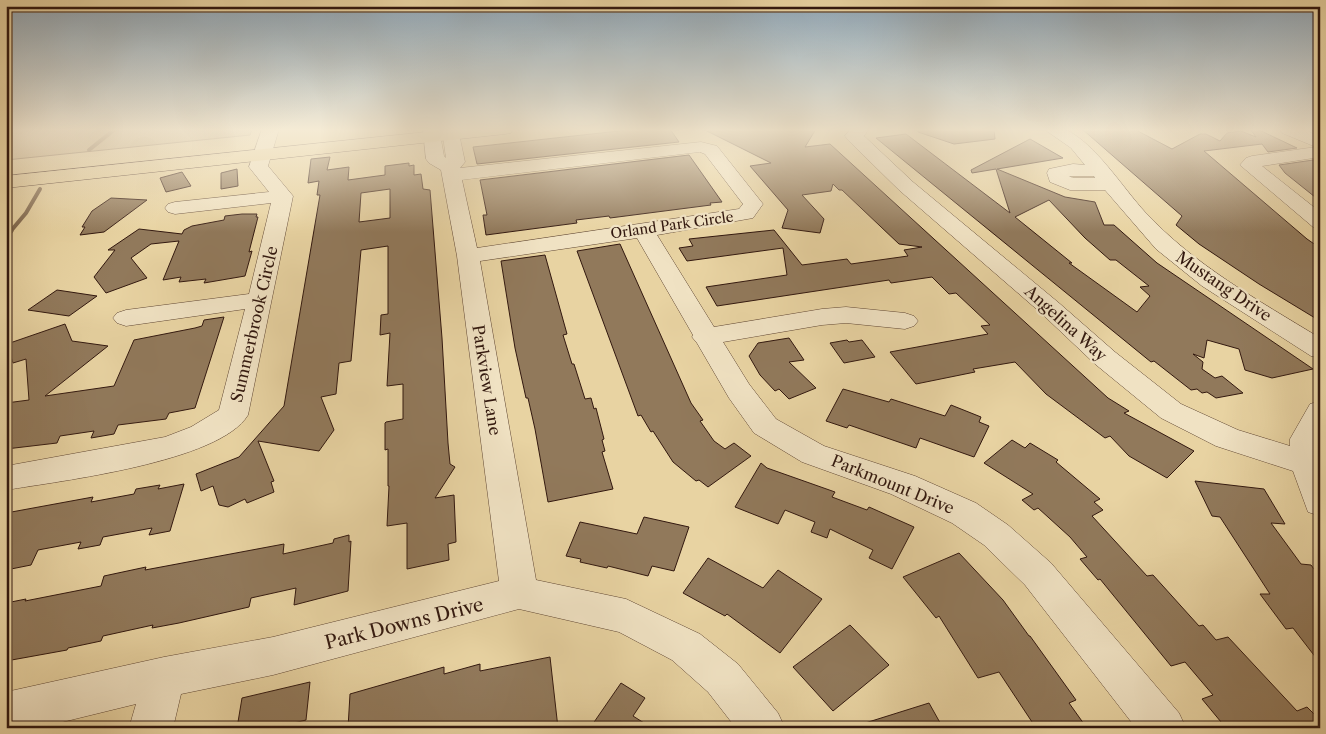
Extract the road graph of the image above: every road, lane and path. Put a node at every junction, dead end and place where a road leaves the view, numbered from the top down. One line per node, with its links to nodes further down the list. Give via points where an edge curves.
1 (38, 163): 11 (main road)
2 (146, 163): 13 (main road)
3 (259, 163): 14 (street)
4 (441, 163): 12 (street)
5 (455, 163): 12 (street, Parkview Lane)
6 (532, 163): 12 (street, Orland Park Circle)
7 (721, 163): 17 (street, Orland Park Circle, via 753,204 746,214)
8 (886, 163): 25 (street, Angelina Way, via 906,186 1171,411 1227,438)
9 (1093, 163): 23 (street, Mustang Drive, via 1164,244 1210,281)
10 (1251, 163): 16 (street)
11 (6, 167)
12 (451, 171): 18 (street, Parkview Lane)
13 (14, 181)
14 (283, 196): 15 (street); 19 (street, Summerbrook Circle)
15 (175, 208)
16 (1320, 223)
17 (644, 229): 18 (street, Orland Park Circle); 22 (street, Parkmount Drive)
18 (468, 256): 28 (street, Parkview Lane)
19 (258, 300): 20 (street); 26 (street, Summerbrook Circle, via 233,415 222,424 180,445 146,454)
20 (126, 318)
21 (905, 321): 22 (street, via 854,316 822,317)
22 (706, 337): 33 (street, Parkmount Drive, via 765,426 814,454 903,485 964,513 996,534 1038,574)
23 (1320, 350)
24 (1320, 411): 25 (street, via 1305,439)
25 (1306, 463): 27 (street)
26 (6, 478)
27 (1320, 504)
28 (519, 593): 29 (street, Park Downs Drive, via 272,656); 32 (street, Park Downs Drive, via 626,616 686,647 723,678)
29 (164, 677): 30 (street, Park Downs Drive); 31 (street)
30 (6, 714)
31 (151, 728)
32 (763, 728)
33 (1164, 728)

